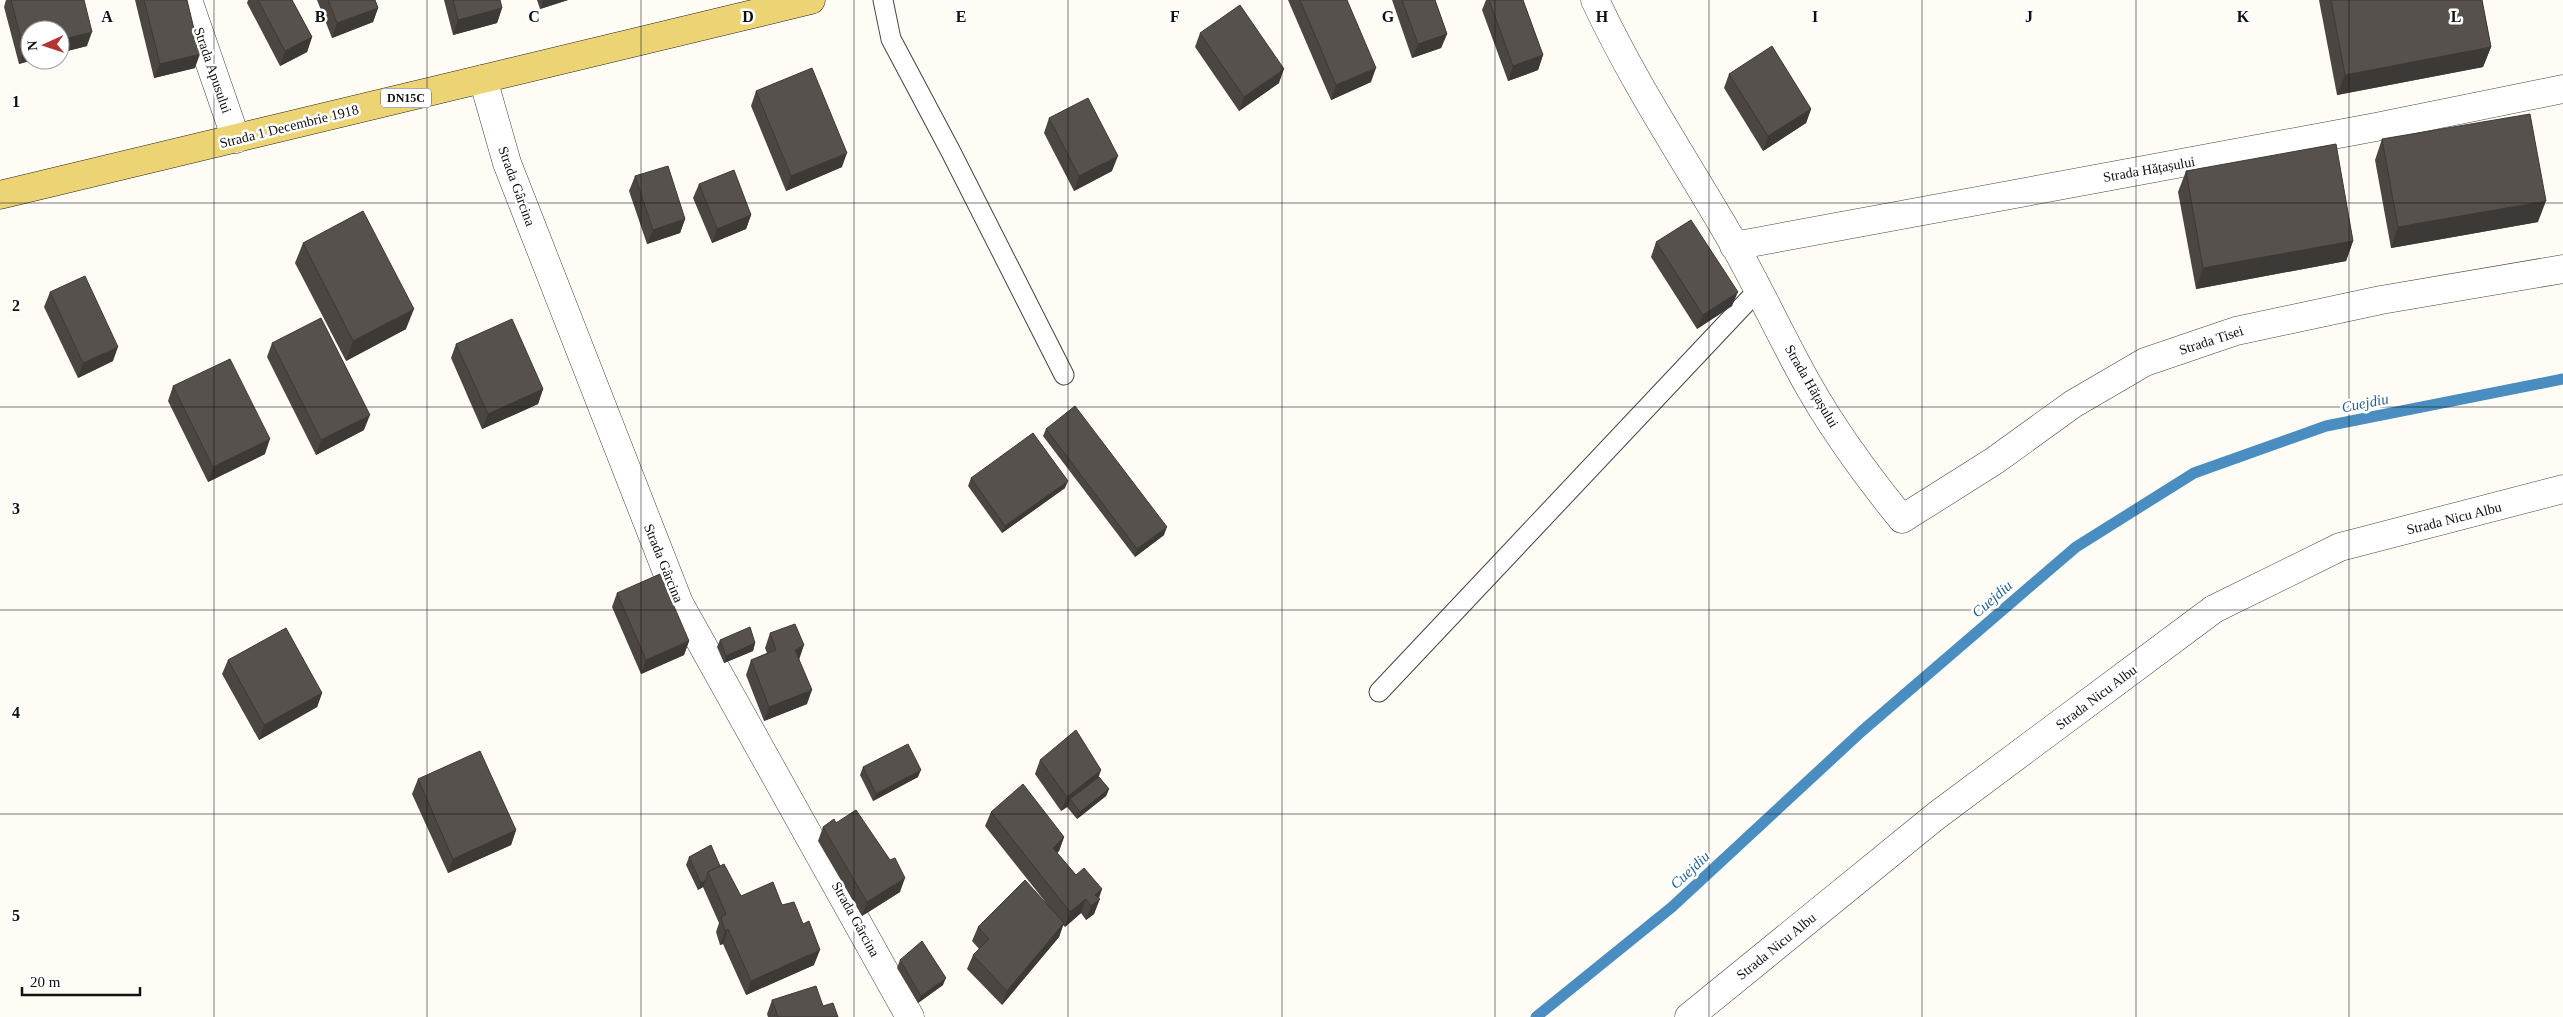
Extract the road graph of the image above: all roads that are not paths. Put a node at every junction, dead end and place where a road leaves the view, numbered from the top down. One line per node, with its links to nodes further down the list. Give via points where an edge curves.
1 (188, 0): 7 (street, Strada Apusului)
2 (811, 0): 5 (main road, Strada 1 Decembrie 1918 / DN15C)
3 (883, 0): 12 (lane, via 891,39 952,152)
4 (1595, 0): 9 (street, Strada Hățașului, via 1688,170)
5 (482, 79): 7 (main road, Strada 1 Decembrie 1918 / DN15C); 16 (street, Strada Gârcina, via 507,163 678,603)
6 (2563, 89): 9 (street, Strada Hățașului, via 2376,127)
7 (236, 139): 8 (main road, Strada 1 Decembrie 1918 / DN15C)
8 (0, 195)
9 (1734, 246): 11 (street, Strada Hățașului)
10 (2563, 269): 14 (street, Strada Tisei, via 2381,300 2236,331 2145,362 2073,404 1994,461)
11 (1758, 290): 14 (street, Strada Hățașului, via 1808,384 1862,469); 15 (lane)
12 (1064, 375)
13 (2563, 489): 17 (street, Strada Nicu Albu, via 2340,547 2214,609 1936,816)
14 (1902, 519)
15 (1379, 692)
16 (910, 1017)
17 (1689, 1017)

